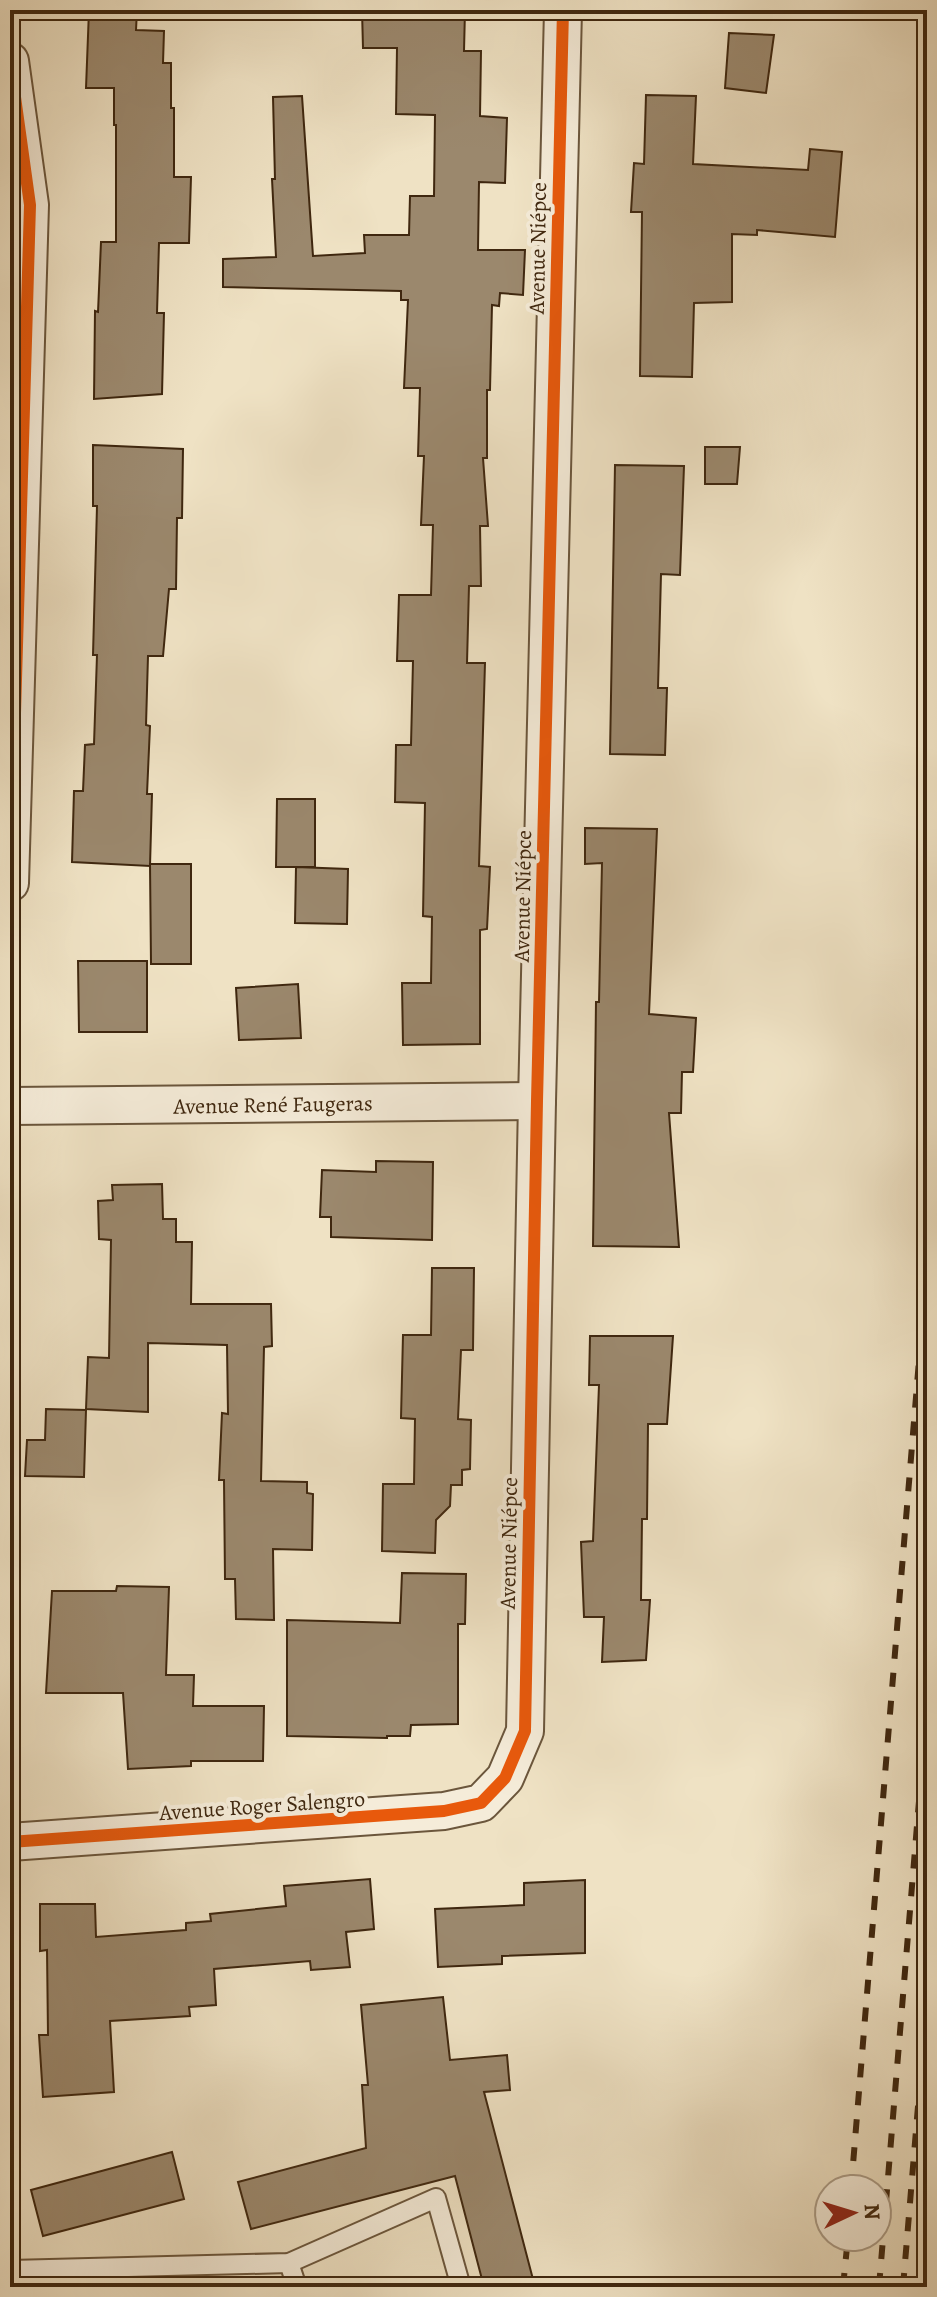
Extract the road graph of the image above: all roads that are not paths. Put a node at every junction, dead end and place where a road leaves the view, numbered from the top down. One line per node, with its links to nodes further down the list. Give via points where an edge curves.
1 (563, 10): 4 (street, Avenue Niépce)
2 (10, 61): 3 (street, via 30,205)
3 (10, 883)
4 (537, 1101): 5 (street, Avenue René Faugeras); 6 (street, Avenue Niépce, via 525,1731)
5 (10, 1106)
6 (505, 1778): 7 (street, Avenue Roger Salengro, via 481,1803 444,1811)
7 (10, 1842)
8 (289, 2263): 9 (lane); 10 (lane); 11 (lane, via 436,2198)
9 (10, 2270)
10 (297, 2287)
11 (461, 2287)

